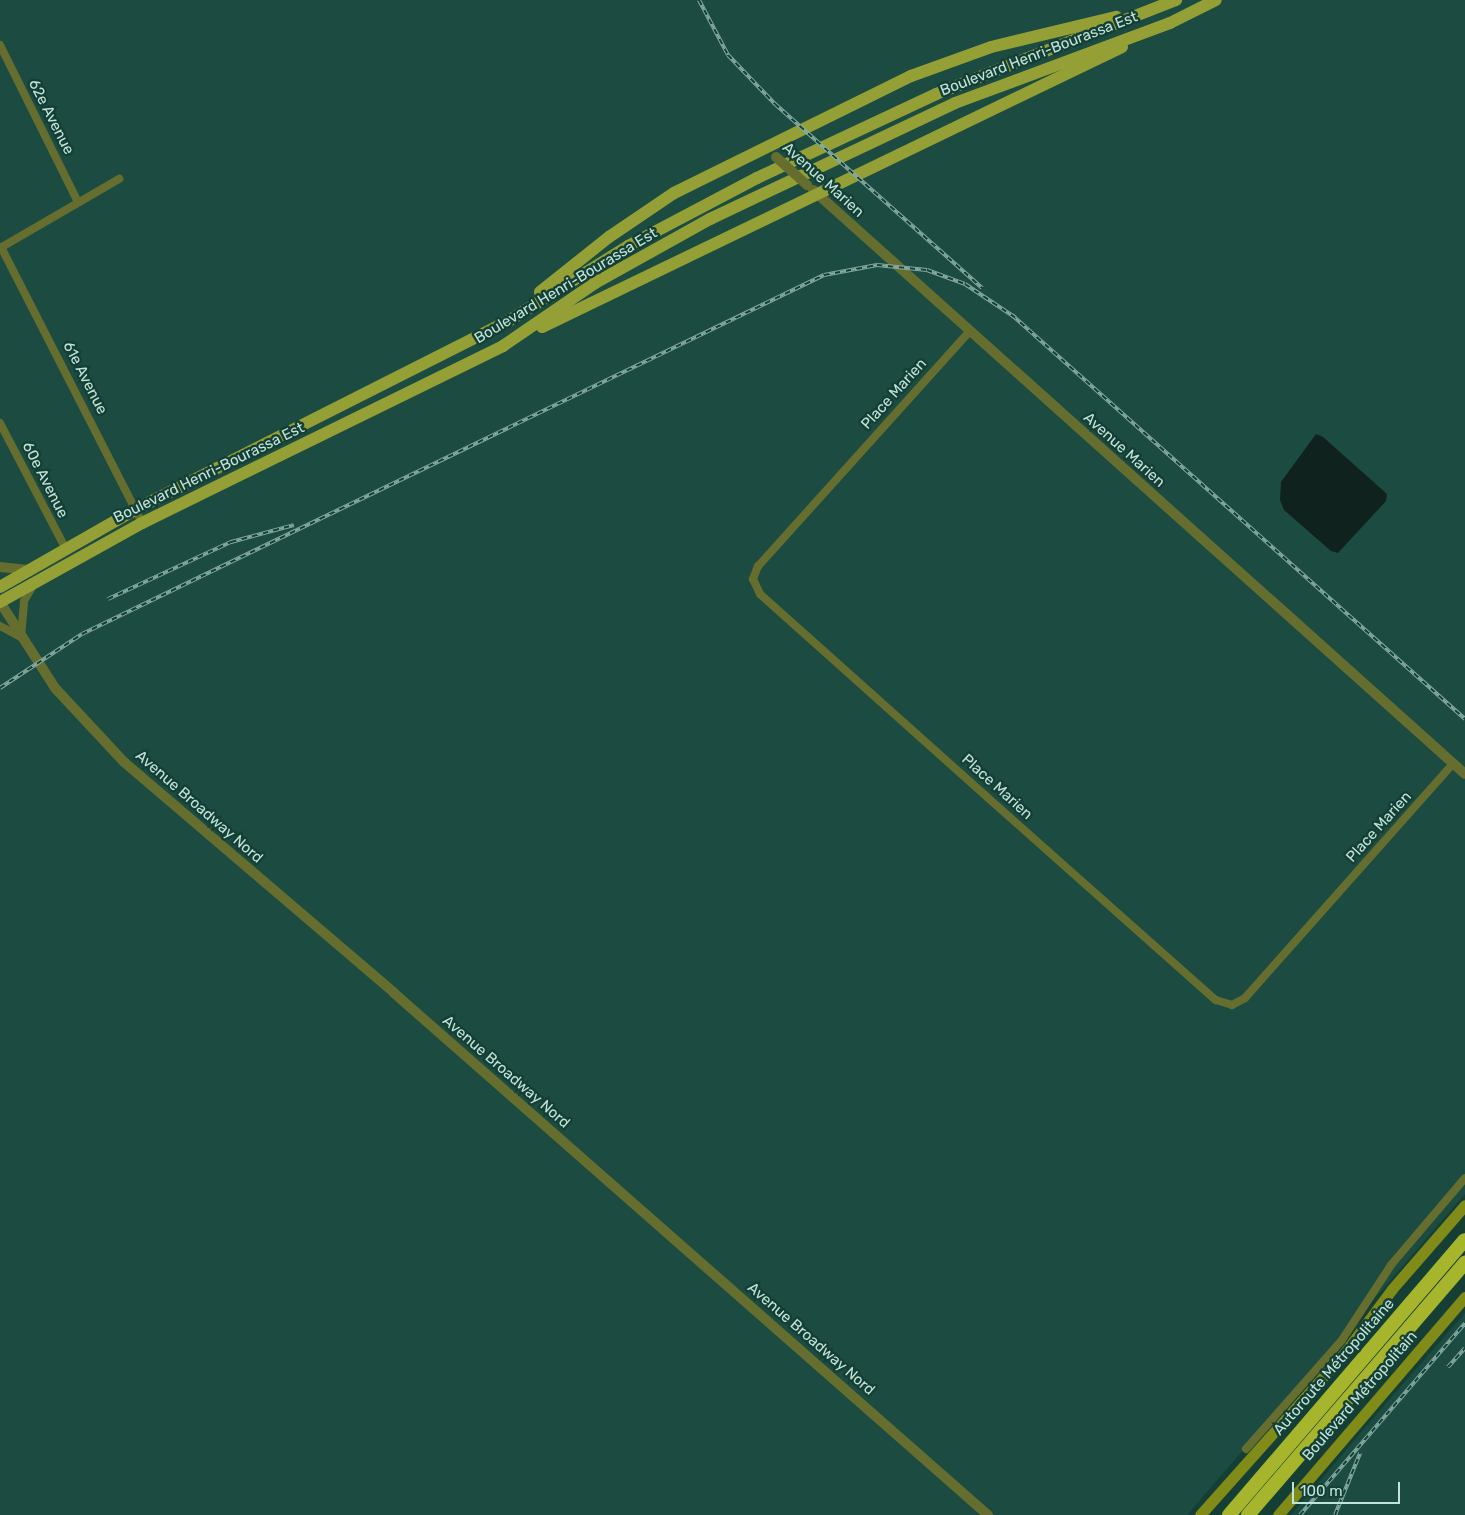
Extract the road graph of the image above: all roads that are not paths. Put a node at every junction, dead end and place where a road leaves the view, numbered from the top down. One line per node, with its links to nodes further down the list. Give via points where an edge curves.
1 (1176, 0): 3 (main road, Boulevard Henri-Bourassa Est)
2 (1216, 0): 4 (main road, Boulevard Henri-Bourassa Est)
3 (1162, 7): 6 (main road, via 1023,39 944,62); 11 (main road, Boulevard Henri-Bourassa Est, via 936,94 766,174 628,246)
4 (1170, 23): 8 (main road); 13 (main road, Boulevard Henri-Bourassa Est, via 955,102 710,219 595,284)
5 (0, 45): 9 (street, 62e Avenue)
6 (765, 147): 8 (street, Avenue Marien, bridge); 11 (main road, via 697,180 640,213)
7 (119, 179): 9 (street)
8 (818, 195): 12 (street, Avenue Marien); 13 (main road)
9 (78, 202): 10 (street)
10 (1, 248): 15 (street, 61e Avenue)
11 (507, 322): 15 (main road, Boulevard Henri-Bourassa Est)
12 (969, 332): 25 (street, Avenue Marien); 25 (street, Place Marien, via 758,566 753,579 760,594 982,793 1216,1000 1232,1005 1245,998)
13 (503, 346): 16 (main road, Boulevard Henri-Bourassa Est)
14 (0, 424): 17 (street, 60e Avenue)
15 (136, 509): 16 (street, 61e Avenue); 17 (main road, Boulevard Henri-Bourassa Est)
16 (142, 522): 20 (main road, Boulevard Henri-Bourassa Est)
17 (66, 549): 19 (main road, Boulevard Henri-Bourassa Est)
18 (0, 567): 19 (street)
19 (30, 570): 21 (main road, Boulevard Henri-Bourassa Est)
20 (39, 580): 22 (main road, Boulevard Henri-Bourassa Est); 24 (street, via 29,589 24,601)
21 (0, 587)
22 (0, 602): 24 (street, Avenue Broadway Nord)
23 (0, 626): 24 (street, Avenue Broadway Nord)
24 (21, 637): 33 (street, Avenue Broadway Nord, via 67,702 143,779 394,993)
25 (1453, 764): 26 (street, Avenue Marien)
26 (1465, 774)
27 (1465, 1178): 32 (street, via 1391,1265 1349,1329)
28 (1465, 1205): 34 (main road, via 1392,1289 1346,1351)
29 (1465, 1240): 35 (highway, Autoroute Métropolitaine)
30 (1465, 1264): 36 (highway, Autoroute Métropolitaine)
31 (1465, 1297): 37 (main road, Boulevard Métropolitain)
32 (1246, 1450)
33 (988, 1515)
34 (1200, 1515)
35 (1229, 1515)
36 (1250, 1515)
37 (1278, 1515)

